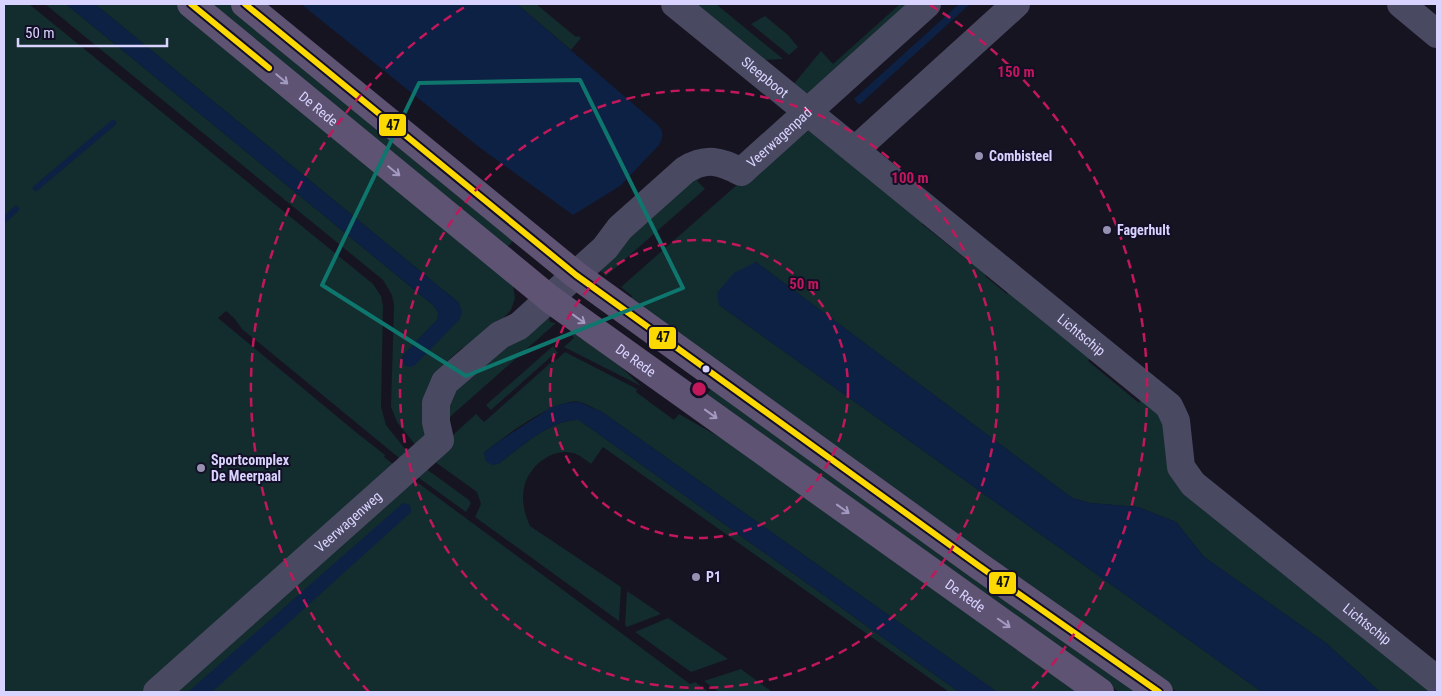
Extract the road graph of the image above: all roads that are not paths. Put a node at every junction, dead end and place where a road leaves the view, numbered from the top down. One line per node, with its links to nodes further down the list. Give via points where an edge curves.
1 (191, 4): 11 (main road, De Rede, one-way to 11)
2 (245, 4): 10 (main road)
3 (675, 4): 8 (street, Sleepboot)
4 (927, 4): 8 (street, Veerwagenpad)
5 (1016, 4): 9 (street)
6 (1401, 4): 7 (street)
7 (1437, 34)
8 (808, 112): 9 (street, Sleepboot); 10 (street, Veerwagenpad, via 741,172 716,162 685,170 620,228 605,248)
9 (855, 150): 12 (street, Lichtschip, via 1169,406 1176,421 1181,467 1194,484)
10 (570, 271): 11 (street, Veerwagenweg); 15 (main road)
11 (545, 295): 13 (street, Veerwagenweg, via 509,318 500,335 444,382 436,403 440,440); 14 (main road, De Rede, one-way to 14)
12 (1437, 680)
13 (157, 692)
14 (1100, 692)
15 (1159, 692)

